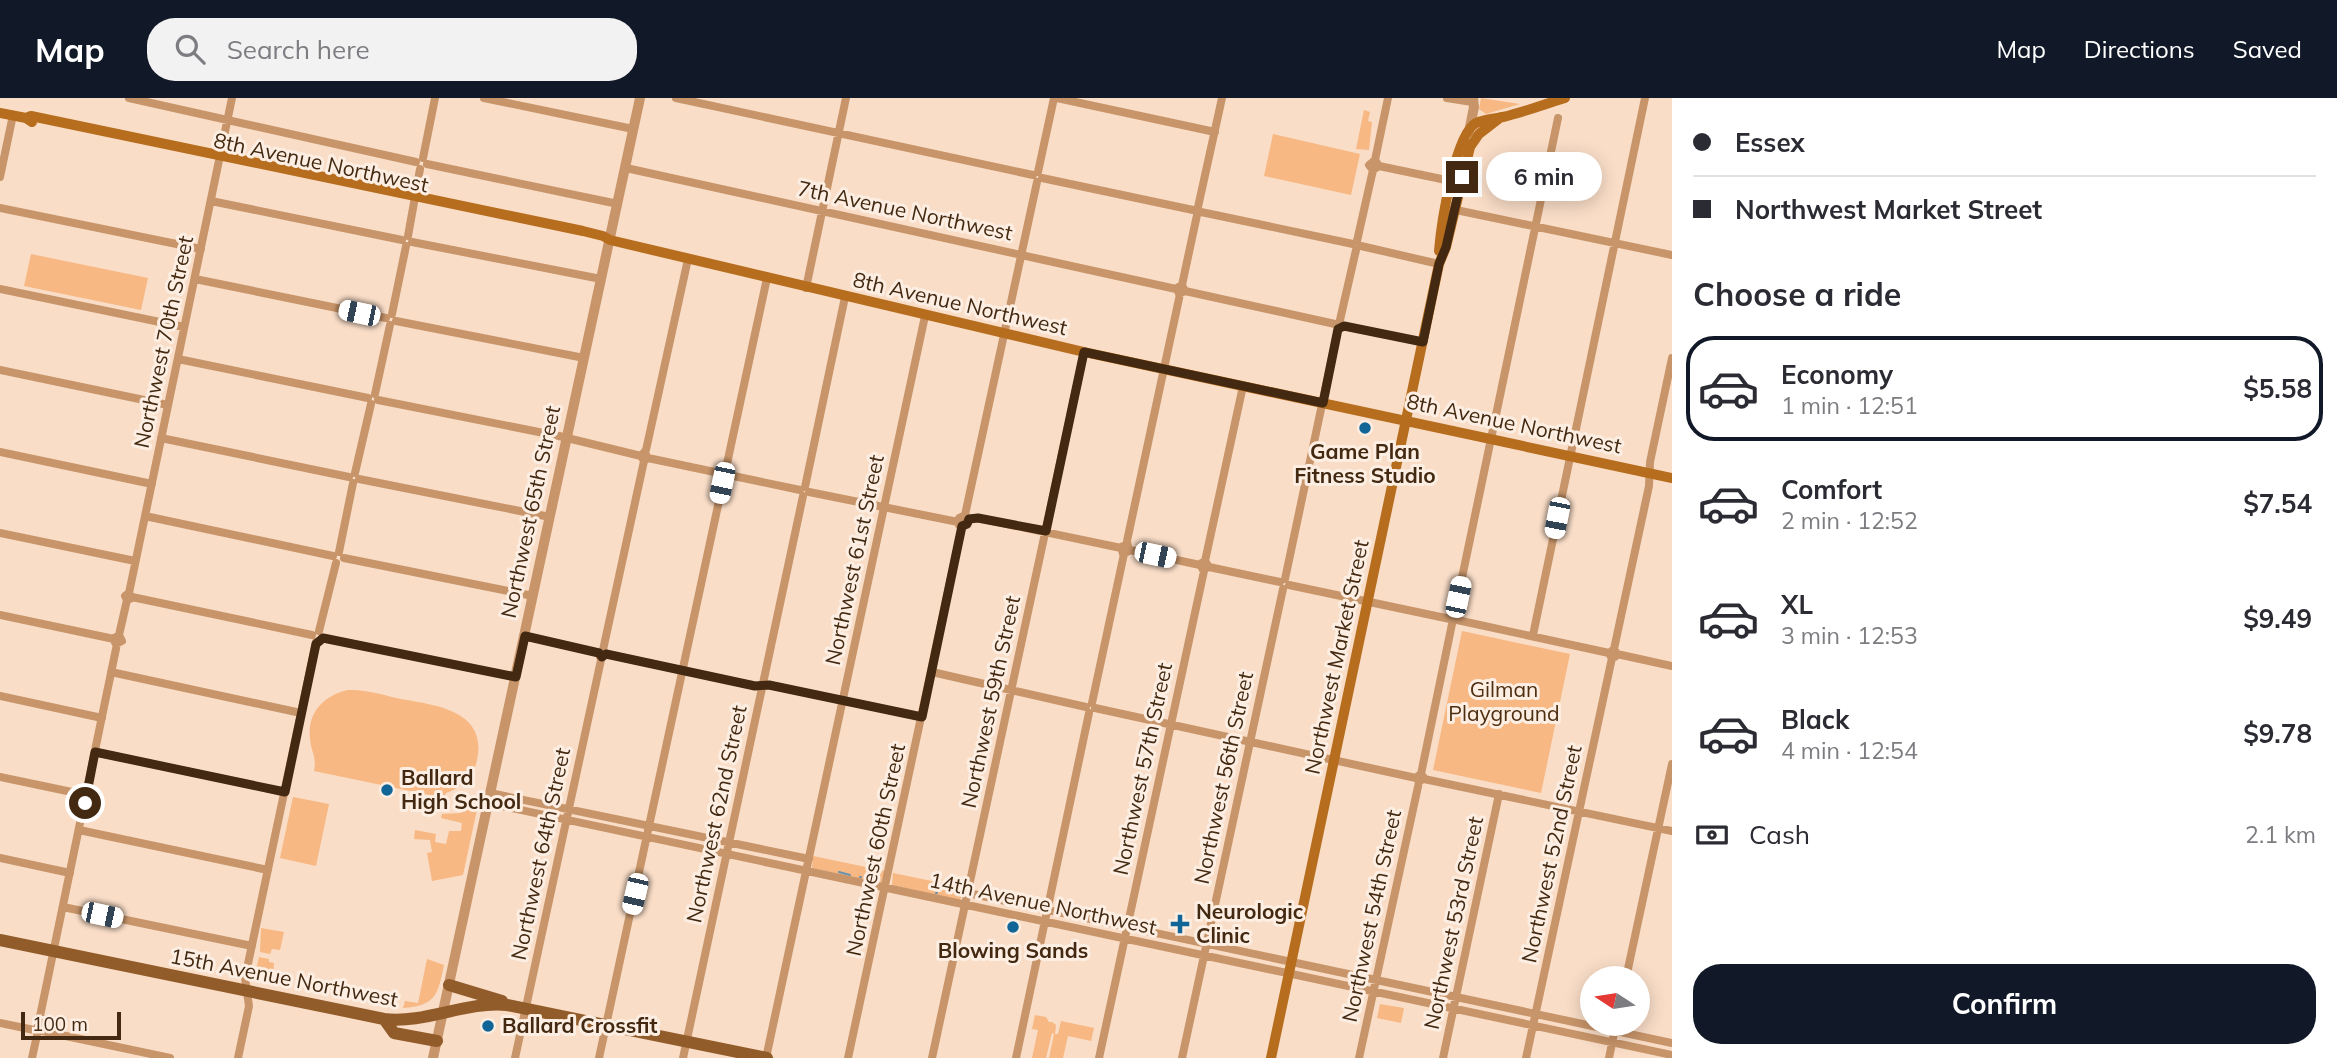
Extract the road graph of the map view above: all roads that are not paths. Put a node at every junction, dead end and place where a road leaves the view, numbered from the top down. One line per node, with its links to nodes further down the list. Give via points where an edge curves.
1 (129, 98): 19 (street)
2 (232, 98): 19 (street, Northwest 70th Street)
3 (435, 98): 26 (street)
4 (484, 98): 21 (street)
5 (640, 98): 21 (street, Northwest 65th Street)
6 (676, 98): 23 (street)
7 (846, 98): 23 (street)
8 (1055, 98): 22 (street); 31 (street)
9 (1222, 98): 22 (street)
10 (1388, 98): 27 (street, Northwest 56th Street)
11 (1447, 98): 14 (street)
12 (1565, 98): 17 (main road, Northwest Market Street)
13 (1645, 98): 43 (street)
14 (1473, 100): 20 (street); 24 (street)
15 (0, 113): 16 (main road, 8th Avenue Northwest)
16 (13, 115): 25 (main road, 8th Avenue Northwest); 30 (street)
17 (1501, 117): 20 (main road, Northwest Market Street); 28 (main road, Northwest Market Street, via 1474,140)
18 (1558, 118): 40 (street, Northwest 54th Street)
19 (227, 120): 25 (street, Northwest 70th Street); 26 (street)
20 (1470, 128): 24 (main road, Northwest Market Street); 28 (street)
21 (634, 129): 29 (street, Northwest 65th Street)
22 (1214, 132): 39 (street)
23 (839, 133): 31 (street); 38 (street)
24 (1459, 149): 32 (main road, Northwest Market Street)
25 (219, 158): 33 (main road, 8th Avenue Northwest); 34 (street, Northwest 70th Street)
26 (422, 163): 33 (street); 35 (street)
27 (1376, 165): 32 (street); 44 (street, Northwest 56th Street)
28 (1464, 167): 37 (main road, Northwest Market Street)
29 (626, 168): 35 (street, Northwest 65th Street); 38 (street, 7th Avenue Northwest)
30 (0, 177)
31 (1038, 177): 39 (street); 46 (street)
32 (1451, 181): 49 (main road, Northwest Market Street)
33 (415, 199): 41 (main road, 8th Avenue Northwest); 42 (street)
34 (211, 201): 42 (street); 45 (street, Northwest 70th Street)
35 (618, 204): 41 (street, Northwest 65th Street)
36 (0, 208): 45 (street)
37 (1456, 210): 40 (street); 49 (main road, Northwest Market Street)
38 (822, 211): 46 (street, 7th Avenue Northwest); 53 (street)
39 (1198, 211): 44 (street); 55 (street)
40 (1534, 226): 43 (street); 75 (street, Northwest 54th Street)
41 (610, 240): 48 (main road, 8th Avenue Northwest); 52 (street, Northwest 65th Street)
42 (407, 241): 52 (street); 58 (street)
43 (1615, 242): 47 (street); 78 (street)
44 (1357, 245): 49 (street); 59 (street, Northwest 56th Street)
45 (201, 249): 51 (street, Northwest 70th Street)
46 (1021, 254): 55 (street, 7th Avenue Northwest); 61 (street)
47 (1672, 255)
48 (688, 259): 50 (main road, 8th Avenue Northwest); 79 (street, Northwest 64th Street)
49 (1439, 264): 62 (main road, Northwest Market Street)
50 (767, 278): 53 (main road, 8th Avenue Northwest); 80 (street)
51 (195, 279): 58 (street); 60 (street, Northwest 70th Street)
52 (601, 279): 64 (street, Northwest 65th Street)
53 (806, 288): 56 (main road, 8th Avenue Northwest)
54 (0, 289): 60 (street)
55 (1181, 290): 59 (street, 7th Avenue Northwest); 67 (street)
56 (845, 297): 57 (main road, 8th Avenue Northwest); 85 (street, Northwest 62nd Street)
57 (925, 316): 61 (main road, 8th Avenue Northwest); 86 (street, Northwest 61st Street)
58 (391, 320): 64 (street); 70 (street)
59 (1339, 325): 62 (street, 7th Avenue Northwest); 71 (street, Northwest 56th Street)
60 (184, 327): 66 (street, Northwest 70th Street)
61 (1004, 334): 63 (main road, 8th Avenue Northwest); 89 (street)
62 (1423, 342): 73 (main road, Northwest Market Street)
63 (1084, 352): 67 (main road, 8th Avenue Northwest); 91 (street, Northwest 59th Street)
64 (584, 358): 76 (street, Northwest 65th Street)
65 (1672, 358): 81 (street, Northwest 52nd Street)
66 (178, 359): 70 (street); 72 (street, Northwest 70th Street)
67 (1163, 369): 69 (main road, 8th Avenue Northwest); 93 (street)
68 (0, 370): 72 (street)
69 (1243, 386): 71 (main road, 8th Avenue Northwest); 96 (street, Northwest 57th Street)
70 (373, 399): 76 (street); 82 (street)
71 (1323, 403): 73 (main road, 8th Avenue Northwest); 97 (street, Northwest 56th Street)
72 (168, 405): 74 (street, Northwest 70th Street)
73 (1407, 421): 75 (main road, 8th Avenue Northwest); 100 (main road, Northwest Market Street)
74 (161, 438): 82 (street); 84 (street, Northwest 70th Street)
75 (1490, 438): 78 (main road, 8th Avenue Northwest); 102 (street, Northwest 54th Street)
76 (566, 439): 79 (street); 88 (street, Northwest 65th Street)
77 (0, 452): 84 (street)
78 (1569, 455): 81 (main road, 8th Avenue Northwest); 103 (street)
79 (644, 457): 80 (street); 107 (street, Northwest 64th Street)
80 (724, 474): 85 (street); 110 (street)
81 (1649, 474): 83 (main road, 8th Avenue Northwest); 108 (street, Northwest 52nd Street)
82 (354, 478): 88 (street); 94 (street)
83 (1672, 478)
84 (152, 484): 87 (street, Northwest 70th Street)
85 (804, 491): 86 (street); 114 (street, Northwest 62nd Street)
86 (884, 507): 90 (street); 117 (street, Northwest 61st Street)
87 (145, 516): 94 (street); 95 (street, Northwest 70th Street)
88 (550, 517): 98 (street, Northwest 65th Street)
89 (967, 517): 90 (street, via 960,517); 91 (street)
90 (960, 524): 112 (street, Northwest 60th Street)
91 (1046, 531): 93 (street); 115 (street, Northwest 59th Street)
92 (0, 533): 95 (street)
93 (1125, 549): 96 (street); 118 (street)
94 (338, 557): 98 (street); 105 (street)
95 (135, 561): 99 (street, Northwest 70th Street)
96 (1204, 566): 97 (street); 122 (street, Northwest 57th Street)
97 (1284, 583): 100 (street); 123 (street, Northwest 56th Street)
98 (533, 596): 104 (street, Northwest 65th Street)
99 (130, 597): 105 (street); 106 (street, Northwest 70th Street)
100 (1368, 602): 102 (street); 125 (main road, Northwest Market Street)
101 (0, 615): 106 (street)
102 (1453, 620): 103 (street); 128 (street, Northwest 54th Street)
103 (1533, 635): 108 (street)
104 (525, 636): 107 (street); 113 (street, Northwest 65th Street)
105 (318, 637): 113 (street); 119 (street)
106 (116, 639): 111 (street, Northwest 70th Street)
107 (603, 653): 110 (street); 133 (street, Northwest 64th Street)
108 (1613, 653): 109 (street); 134 (street, Northwest 52nd Street)
109 (1672, 666)
110 (682, 670): 114 (street); 136 (street)
111 (111, 672): 119 (street); 121 (street, Northwest 70th Street)
112 (932, 672): 115 (street); 120 (street, Northwest 60th Street)
113 (516, 677): 132 (street, Northwest 65th Street)
114 (763, 685): 117 (street); 141 (street, Northwest 62nd Street)
115 (1011, 690): 118 (street); 149 (street, Northwest 59th Street)
116 (0, 696): 121 (street)
117 (843, 700): 120 (street); 144 (street, Northwest 61st Street)
118 (1091, 708): 122 (street); 152 (street)
119 (301, 713): 129 (street)
120 (922, 717): 148 (street, Northwest 60th Street)
121 (102, 718): 124 (street, Northwest 70th Street)
122 (1170, 725): 123 (street); 154 (street, Northwest 57th Street)
123 (1250, 742): 125 (street); 157 (street, Northwest 56th Street)
124 (95, 752): 129 (street); 131 (street, Northwest 70th Street)
125 (1335, 760): 128 (street); 161 (main road, Northwest Market Street)
126 (1672, 764): 137 (street)
127 (0, 777): 131 (street)
128 (1420, 778): 130 (street); 164 (street, Northwest 54th Street)
129 (285, 792): 145 (street)
130 (1499, 794): 134 (street); 168 (street, Northwest 53rd Street)
131 (86, 795): 138 (street, Northwest 70th Street)
132 (489, 798): 133 (street); 135 (street, 14th Avenue Northwest); 165 (street, Northwest 65th Street)
133 (570, 809): 135 (street, Northwest 64th Street); 136 (street)
134 (1580, 811): 137 (street); 172 (street, Northwest 52nd Street)
135 (568, 819): 140 (street, 14th Avenue Northwest); 169 (street, Northwest 64th Street)
136 (650, 826): 140 (street); 141 (street)
137 (1658, 828): 139 (street); 162 (street)
138 (79, 830): 145 (street); 147 (street, Northwest 70th Street)
139 (1672, 831)
140 (648, 836): 142 (street, 14th Avenue Northwest); 176 (street)
141 (729, 842): 142 (street, Northwest 62nd Street); 144 (street)
142 (727, 853): 146 (street, 14th Avenue Northwest); 182 (street, Northwest 62nd Street)
143 (0, 858): 147 (street)
144 (809, 859): 146 (street, Northwest 61st Street)
145 (268, 870): 158 (street)
146 (806, 871): 148 (street, 14th Avenue Northwest); 193 (street, Northwest 61st Street)
147 (70, 873): 151 (street, Northwest 70th Street)
148 (886, 888): 150 (street, 14th Avenue Northwest); 194 (street, Northwest 60th Street)
149 (968, 893): 150 (street, Northwest 59th Street); 152 (street, 14th Avenue Northwest)
150 (965, 905): 153 (street, 14th Avenue Northwest); 195 (street, Northwest 59th Street)
151 (63, 907): 158 (street); 159 (street, Northwest 70th Street)
152 (1047, 910): 153 (street); 154 (street, 14th Avenue Northwest)
153 (1045, 923): 155 (street, 14th Avenue Northwest); 196 (street)
154 (1127, 926): 155 (street, Northwest 57th Street); 157 (street, 14th Avenue Northwest)
155 (1124, 939): 160 (street, 14th Avenue Northwest); 197 (street, Northwest 57th Street)
156 (0, 940): 159 (main road, 15th Avenue Northwest)
157 (1207, 943): 160 (street, Northwest 56th Street); 161 (street, 14th Avenue Northwest)
158 (252, 946): 166 (street)
159 (54, 951): 166 (main road, 15th Avenue Northwest); 178 (street, Northwest 70th Street)
160 (1204, 956): 163 (street, 14th Avenue Northwest); 198 (street, Northwest 56th Street)
161 (1292, 961): 163 (main road, Northwest Market Street); 164 (street, 14th Avenue Northwest)
162 (1629, 966)
163 (1289, 973): 167 (street, 14th Avenue Northwest); 199 (main road, Northwest Market Street)
164 (1376, 981): 167 (street, Northwest 54th Street); 168 (street, 14th Avenue Northwest)
165 (449, 985): 169 (main road); 171 (street, Northwest 65th Street)
166 (247, 991): 173 (main road, 15th Avenue Northwest); 188 (street, via 249,1006)
167 (1374, 992): 170 (street, 14th Avenue Northwest); 200 (street, Northwest 54th Street)
168 (1456, 998): 170 (street, Northwest 53rd Street); 172 (street, 14th Avenue Northwest)
169 (521, 1007): 171 (main road, 15th Avenue Northwest, via 482,1005); 176 (main road, 15th Avenue Northwest); 190 (street, Northwest 64th Street)
170 (1453, 1010): 177 (street, 14th Avenue Northwest); 201 (street, Northwest 53rd Street)
171 (442, 1014): 173 (main road, 15th Avenue Northwest); 181 (street, Northwest 65th Street)
172 (1535, 1014): 174 (street, 14th Avenue Northwest); 177 (street, Northwest 52nd Street)
173 (384, 1019): 181 (main road, via 394,1033)
174 (1580, 1021)
175 (0, 1023): 178 (street)
176 (606, 1024): 182 (main road, 15th Avenue Northwest); 191 (street)
177 (1533, 1026): 183 (street, 14th Avenue Northwest); 202 (street, Northwest 52nd Street)
178 (38, 1030): 186 (street, Northwest 70th Street); 187 (street)
179 (1613, 1036): 183 (street)
180 (1647, 1036): 184 (street, 14th Avenue Northwest)
181 (437, 1041): 189 (street, Northwest 65th Street)
182 (686, 1042): 192 (street, Northwest 62nd Street); 193 (main road, 15th Avenue Northwest)
183 (1612, 1042): 185 (street, 14th Avenue Northwest); 203 (street)
184 (1672, 1043)
185 (1672, 1055)
186 (32, 1058)
187 (170, 1058)
188 (238, 1058)
189 (433, 1058)
190 (515, 1058)
191 (599, 1058)
192 (682, 1058)
193 (766, 1058)
194 (848, 1058)
195 (932, 1058)
196 (1016, 1058)
197 (1099, 1058)
198 (1182, 1058)
199 (1271, 1058)
200 (1359, 1058)
201 (1443, 1058)
202 (1526, 1058)
203 (1609, 1058)

